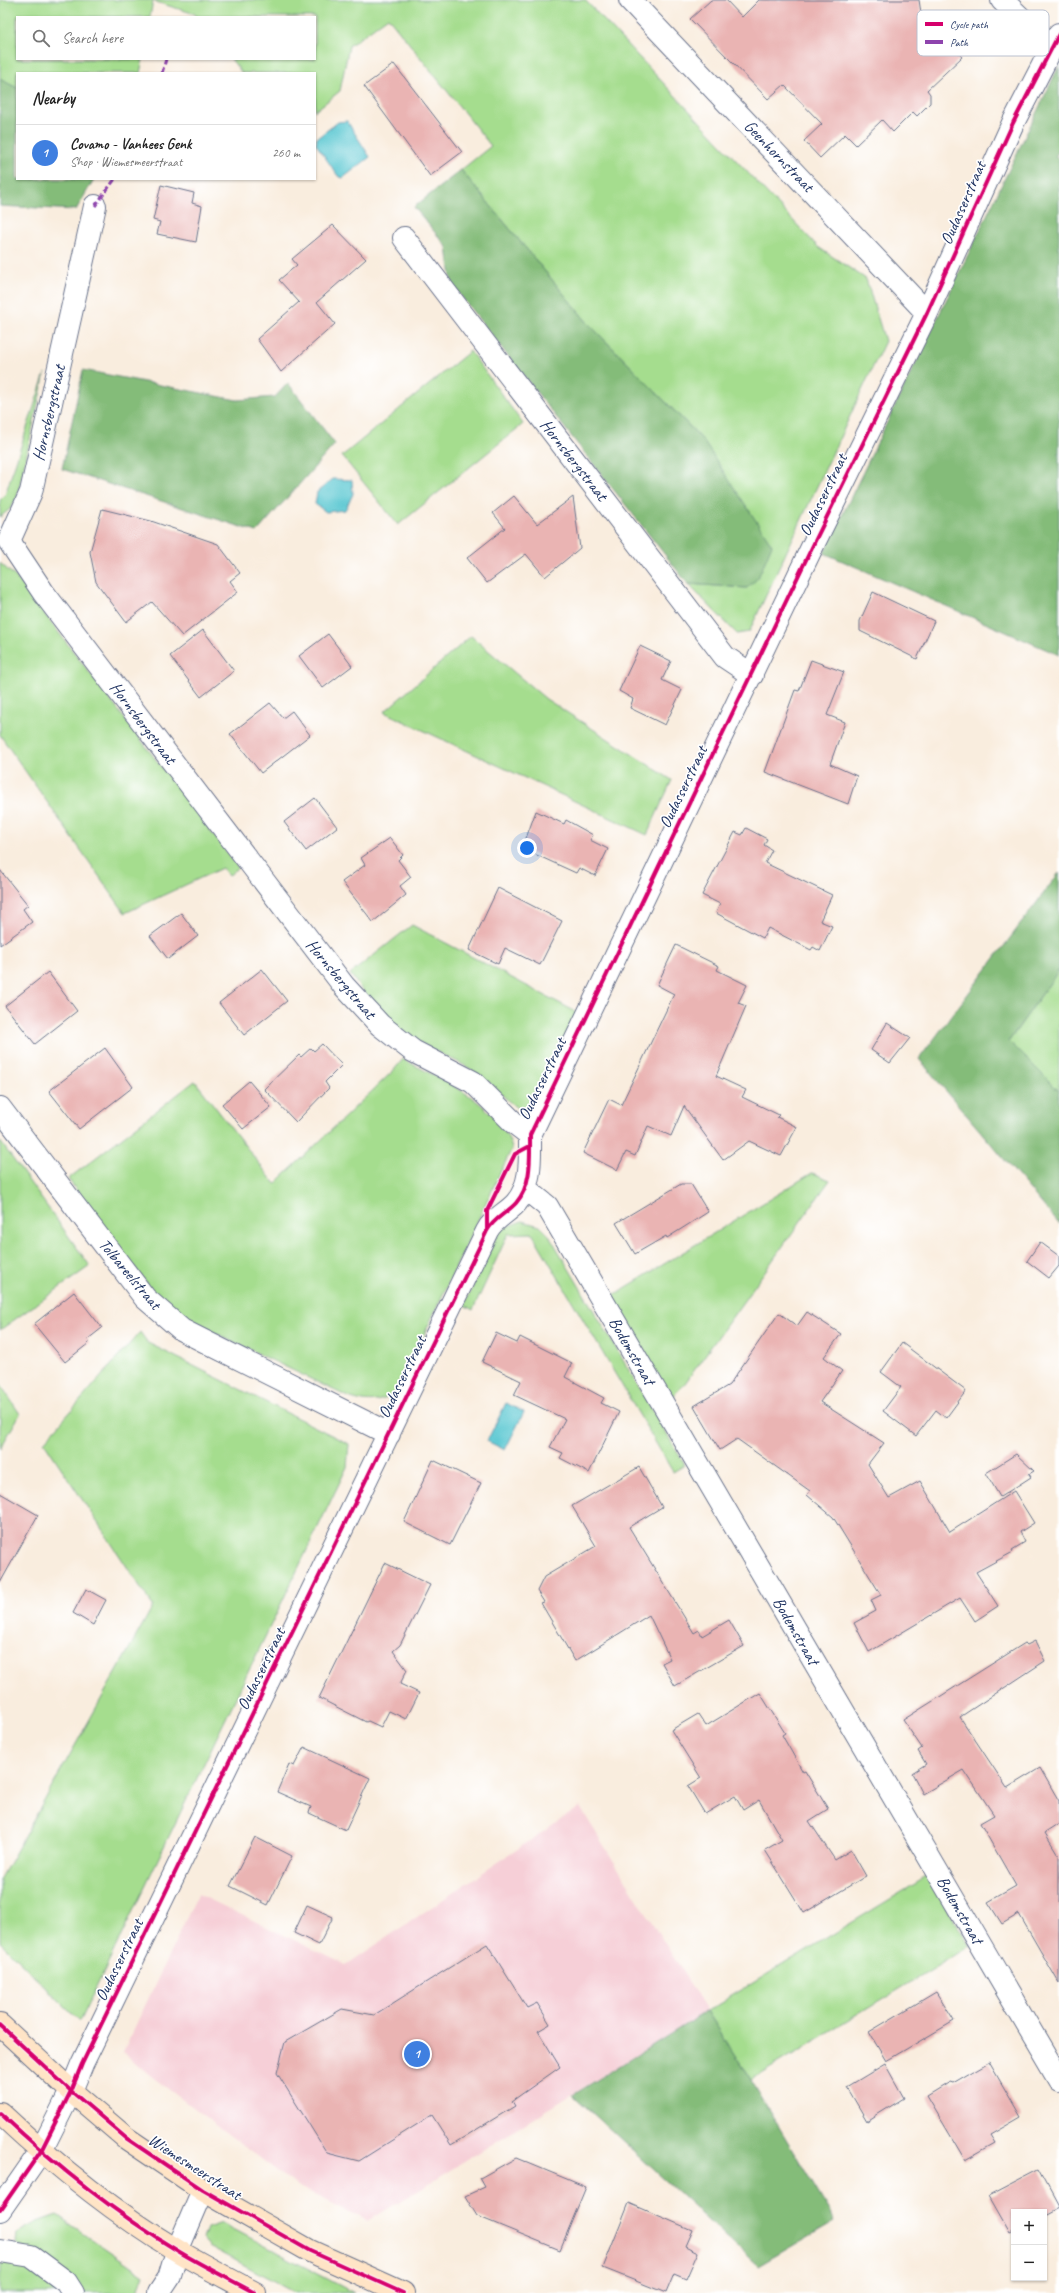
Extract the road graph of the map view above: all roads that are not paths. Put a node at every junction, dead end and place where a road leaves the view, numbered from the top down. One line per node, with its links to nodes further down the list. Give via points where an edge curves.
1 (630, 0): 9 (street, Geenhornstraat)
2 (1002, 0): 3 (street)
3 (1015, 10)
4 (1056, 41): 5 (street, Oudasserstraat)
5 (1049, 54)
6 (1048, 56): 9 (street, Oudasserstraat, via 1013,123)
7 (95, 206): 10 (street, Hornsbergstraat, via 31,492)
8 (404, 238): 11 (street, Hornsbergstraat, via 725,657)
9 (927, 313): 11 (street, Oudasserstraat)
10 (5, 541): 13 (street, Hornsbergstraat, via 344,986 380,1025 413,1051 473,1082)
11 (752, 675): 13 (street, Oudasserstraat)
12 (0, 1108): 15 (street, Tolbareelstraat, via 145,1298 182,1330)
13 (530, 1135): 14 (street, Oudasserstraat)
14 (526, 1189): 15 (street, Oudasserstraat, via 516,1203 489,1227); 17 (street, Bodemstraat, via 546,1206)
15 (388, 1434): 18 (street, Oudasserstraat)
16 (0, 2025): 18 (main road, Wiemesmeerstraat)
17 (1059, 2079)
18 (71, 2091): 20 (street, Oudasserstraat); 21 (main road, Wiemesmeerstraat, via 126,2138)
19 (0, 2113): 20 (main road)
20 (41, 2151): 22 (street, Oudasserstraat); 24 (main road, via 93,2192)
21 (203, 2190): 24 (street); 28 (main road, Wiemesmeerstraat, via 310,2251)
22 (0, 2210)
23 (0, 2251): 25 (street, via 31,2256 66,2282)
24 (177, 2251): 26 (street, via 169,2278); 27 (main road)
25 (73, 2293)
26 (160, 2293)
27 (255, 2293)
28 (403, 2293)

